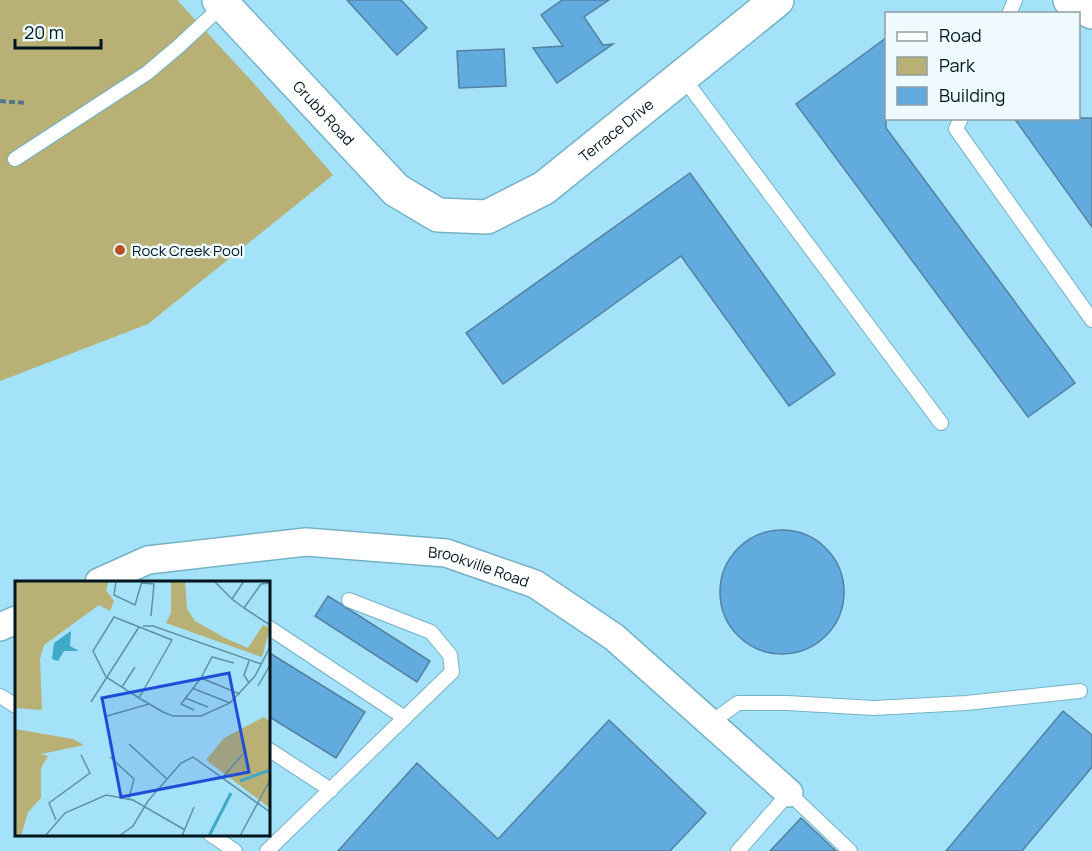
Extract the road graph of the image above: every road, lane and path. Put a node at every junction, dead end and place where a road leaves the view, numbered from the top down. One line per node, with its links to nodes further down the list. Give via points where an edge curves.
1 (777, 0): 5 (street, Terrace Drive)
2 (1070, 0): 4 (street)
3 (221, 2): 9 (lane, via 147,73); 10 (street, Grubb Road, via 396,190)
4 (1092, 12)
5 (682, 76): 10 (street, Terrace Drive, via 544,188 487,217); 12 (lane)
6 (0, 101): 7 (path)
7 (26, 103)
8 (960, 120): 11 (lane, via 956,129)
9 (15, 159)
10 (438, 215)
11 (1092, 320)
12 (941, 423)
13 (101, 581): 22 (street, Brookville Road, via 148,560 306,542 446,553 535,584 614,637)
14 (349, 600): 21 (lane, via 431,632 450,655 452,672)
15 (15, 620): 16 (street)
16 (0, 627)
17 (270, 628): 21 (lane)
18 (1080, 691): 22 (lane, via 874,708 738,703)
19 (0, 696): 20 (lane)
20 (15, 705)
21 (405, 718): 24 (lane)
22 (710, 723): 25 (street, Brookville Road)
23 (270, 750): 24 (lane)
24 (331, 790): 28 (lane)
25 (789, 793): 29 (lane); 30 (lane)
26 (213, 836): 27 (lane)
27 (235, 851)
28 (267, 851)
29 (738, 851)
30 (850, 851)

